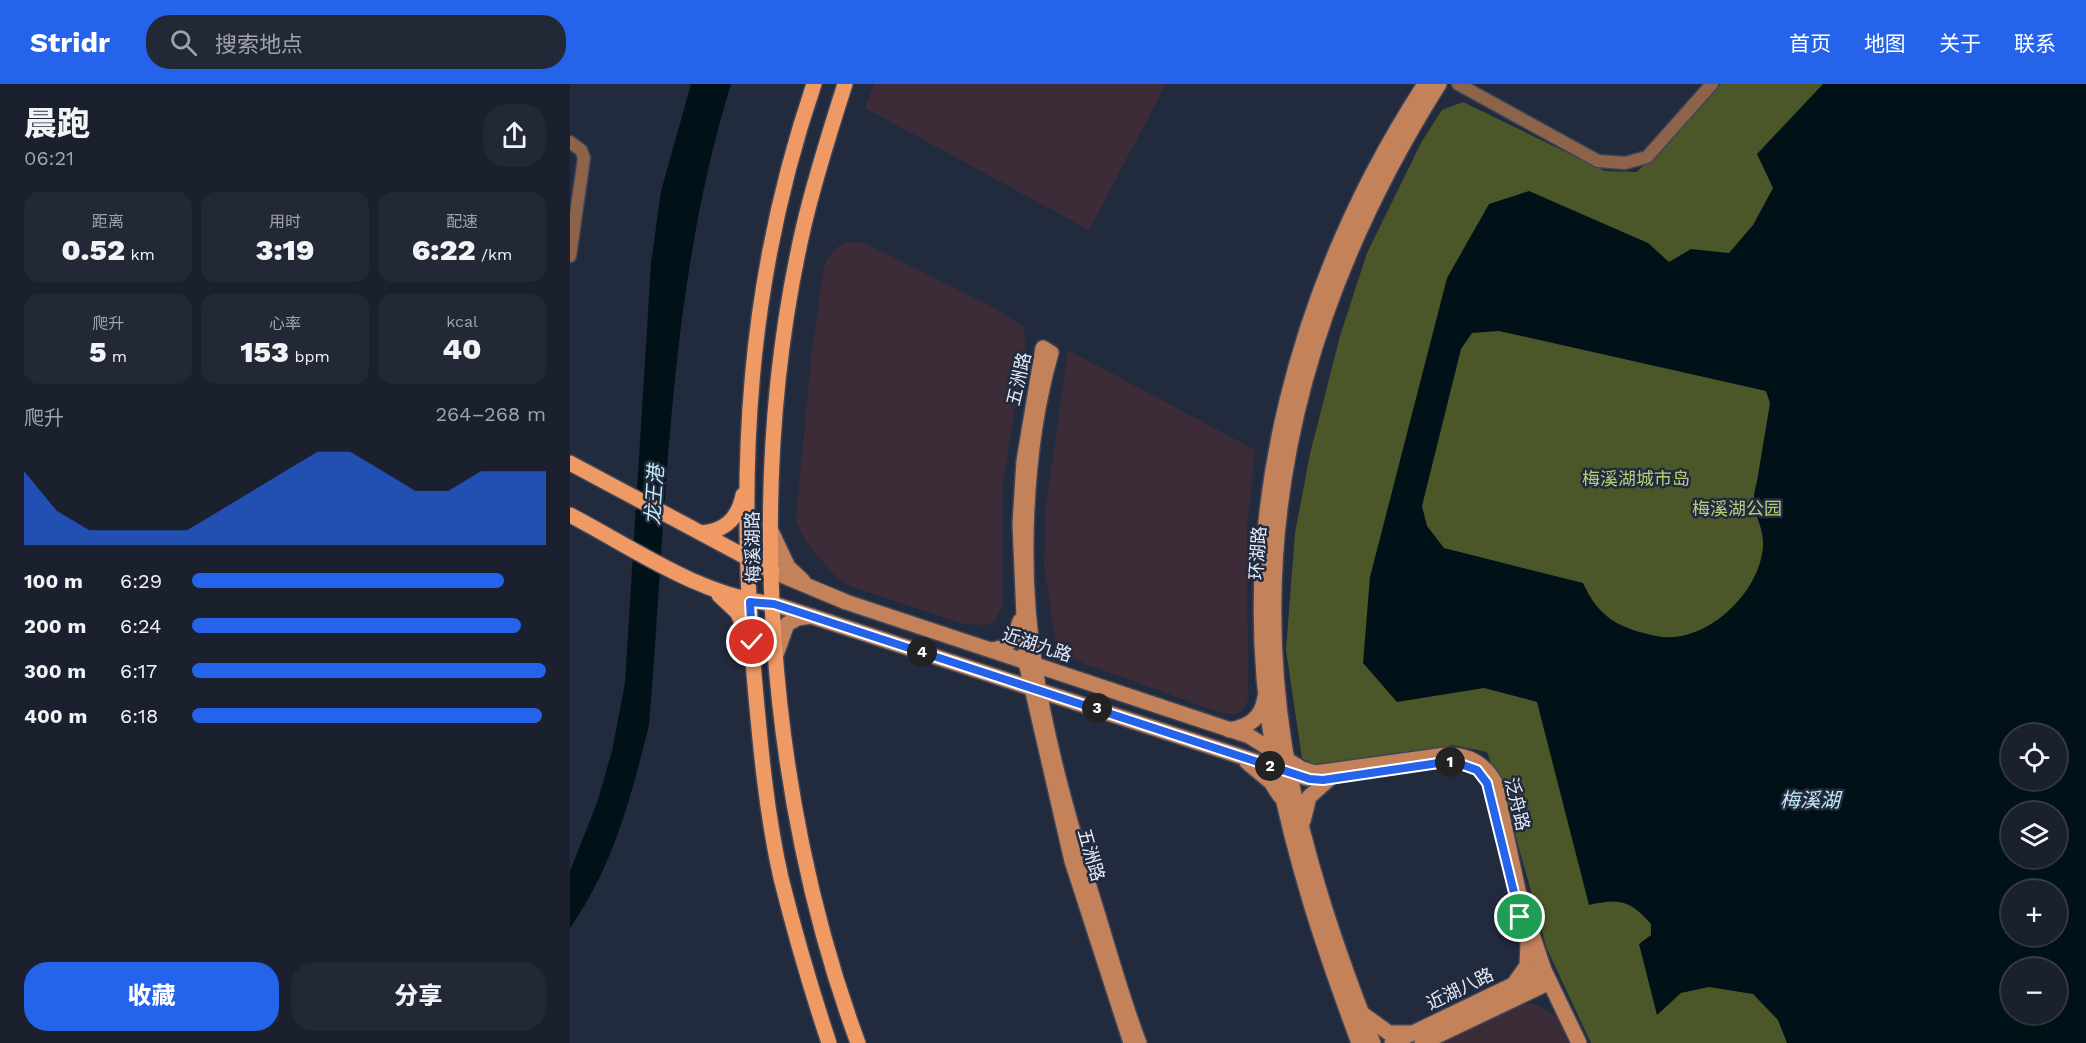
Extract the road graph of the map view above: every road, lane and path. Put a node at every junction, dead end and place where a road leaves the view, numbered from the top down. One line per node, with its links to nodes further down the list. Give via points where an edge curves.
1 (814, 84): 10 (main road, 梅溪湖路, via 787,166 765,275 756,332)
2 (845, 84): 12 (main road, 梅溪湖路, via 804,226 790,296 772,455)
3 (1425, 84): 30 (main road, 环湖路, via 1349,219 1330,262 1293,376 1271,483 1264,556 1262,626)
4 (1439, 84): 35 (main road, 环湖路, via 1390,165 1354,239 1327,306 1300,399 1283,485 1275,566 1275,665)
5 (1458, 84): 6 (street, via 1598,161 1625,164 1647,157)
6 (1712, 84)
7 (570, 142): 8 (street, via 584,158)
8 (570, 256)
9 (570, 463): 13 (main road)
10 (746, 483): 13 (main road, via 742,502 728,526 717,532); 14 (main road, 梅溪湖路)
11 (570, 515): 16 (main road)
12 (771, 531): 15 (main road, 梅溪湖路); 17 (main road, via 788,567)
13 (701, 533): 14 (main road)
14 (747, 558): 15 (main road); 18 (main road, 梅溪湖路)
15 (772, 571): 17 (main road, 近湖九路); 19 (main road, 梅溪湖路)
16 (702, 585): 18 (main road); 23 (main road, via 737,612)
17 (820, 593): 24 (main road, 近湖九路)
18 (750, 602): 19 (main road); 23 (main road, 梅溪湖路)
19 (774, 604): 21 (main road); 25 (main road, 梅溪湖路)
20 (1022, 609): 22 (main road, 五洲路, via 1020,524 1024,461 1043,348 1051,353 1036,415 1027,525); 24 (main road, via 1010,644); 26 (main road, 五洲路)
21 (812, 616): 25 (main road, via 787,624); 27 (main road)
22 (1032, 634): 26 (main road, 五洲路); 28 (main road, via 1046,657)
23 (752, 642): 45 (main road, 梅溪湖路, via 759,730 781,877)
24 (991, 650): 26 (main road, 近湖九路)
25 (777, 652): 46 (main road, 梅溪湖路, via 795,814 807,873)
26 (1030, 663): 28 (main road, 近湖九路); 29 (main road, 五洲路)
27 (994, 675): 29 (main road); 32 (main road, via 1021,693)
28 (1074, 678): 33 (main road, 近湖九路)
29 (1034, 688): 31 (main road); 32 (main road, 五洲路)
30 (1266, 688): 33 (main road, via 1264,704 1251,724); 35 (main road, 环湖路)
31 (1071, 700): 32 (main road, via 1054,700); 34 (main road)
32 (1041, 717): 47 (main road, 五洲路, via 1072,861); 48 (main road, 五洲路, via 1080,858)
33 (1229, 730): 35 (main road, 近湖九路, via 1249,736)
34 (1226, 751): 35 (main road); 37 (main road, via 1271,782)
35 (1283, 759): 36 (main road); 37 (main road, 环湖路); 38 (main road, 环湖路)
36 (1322, 776): 38 (main road, via 1309,798); 39 (main road, 泛舟路, via 1452,761 1477,770 1491,794 1507,873); 40 (main road, 泛舟路, via 1455,754 1480,764 1497,790 1516,885)
37 (1286, 810): 43 (main road, 环湖路, via 1315,922)
38 (1302, 824): 43 (main road, 环湖路)
39 (1528, 943): 40 (main road, 泛舟路); 41 (main road, via 1527,966)
40 (1544, 978): 41 (main road, 近湖八路); 42 (main road, 泛舟路); 54 (main road, 泛舟路)
41 (1516, 991): 42 (main road, via 1540,998); 44 (main road, 近湖八路)
42 (1556, 1009): 53 (main road, 泛舟路)
43 (1355, 1015): 44 (main road, via 1389,1033); 49 (main road); 50 (main road, 环湖路); 51 (main road, 环湖路)
44 (1418, 1038): 52 (main road, 近湖八路)
45 (829, 1043)
46 (858, 1043)
47 (1131, 1043)
48 (1139, 1043)
49 (1354, 1043)
50 (1359, 1043)
51 (1373, 1043)
52 (1392, 1043)
53 (1573, 1043)
54 (1579, 1043)

